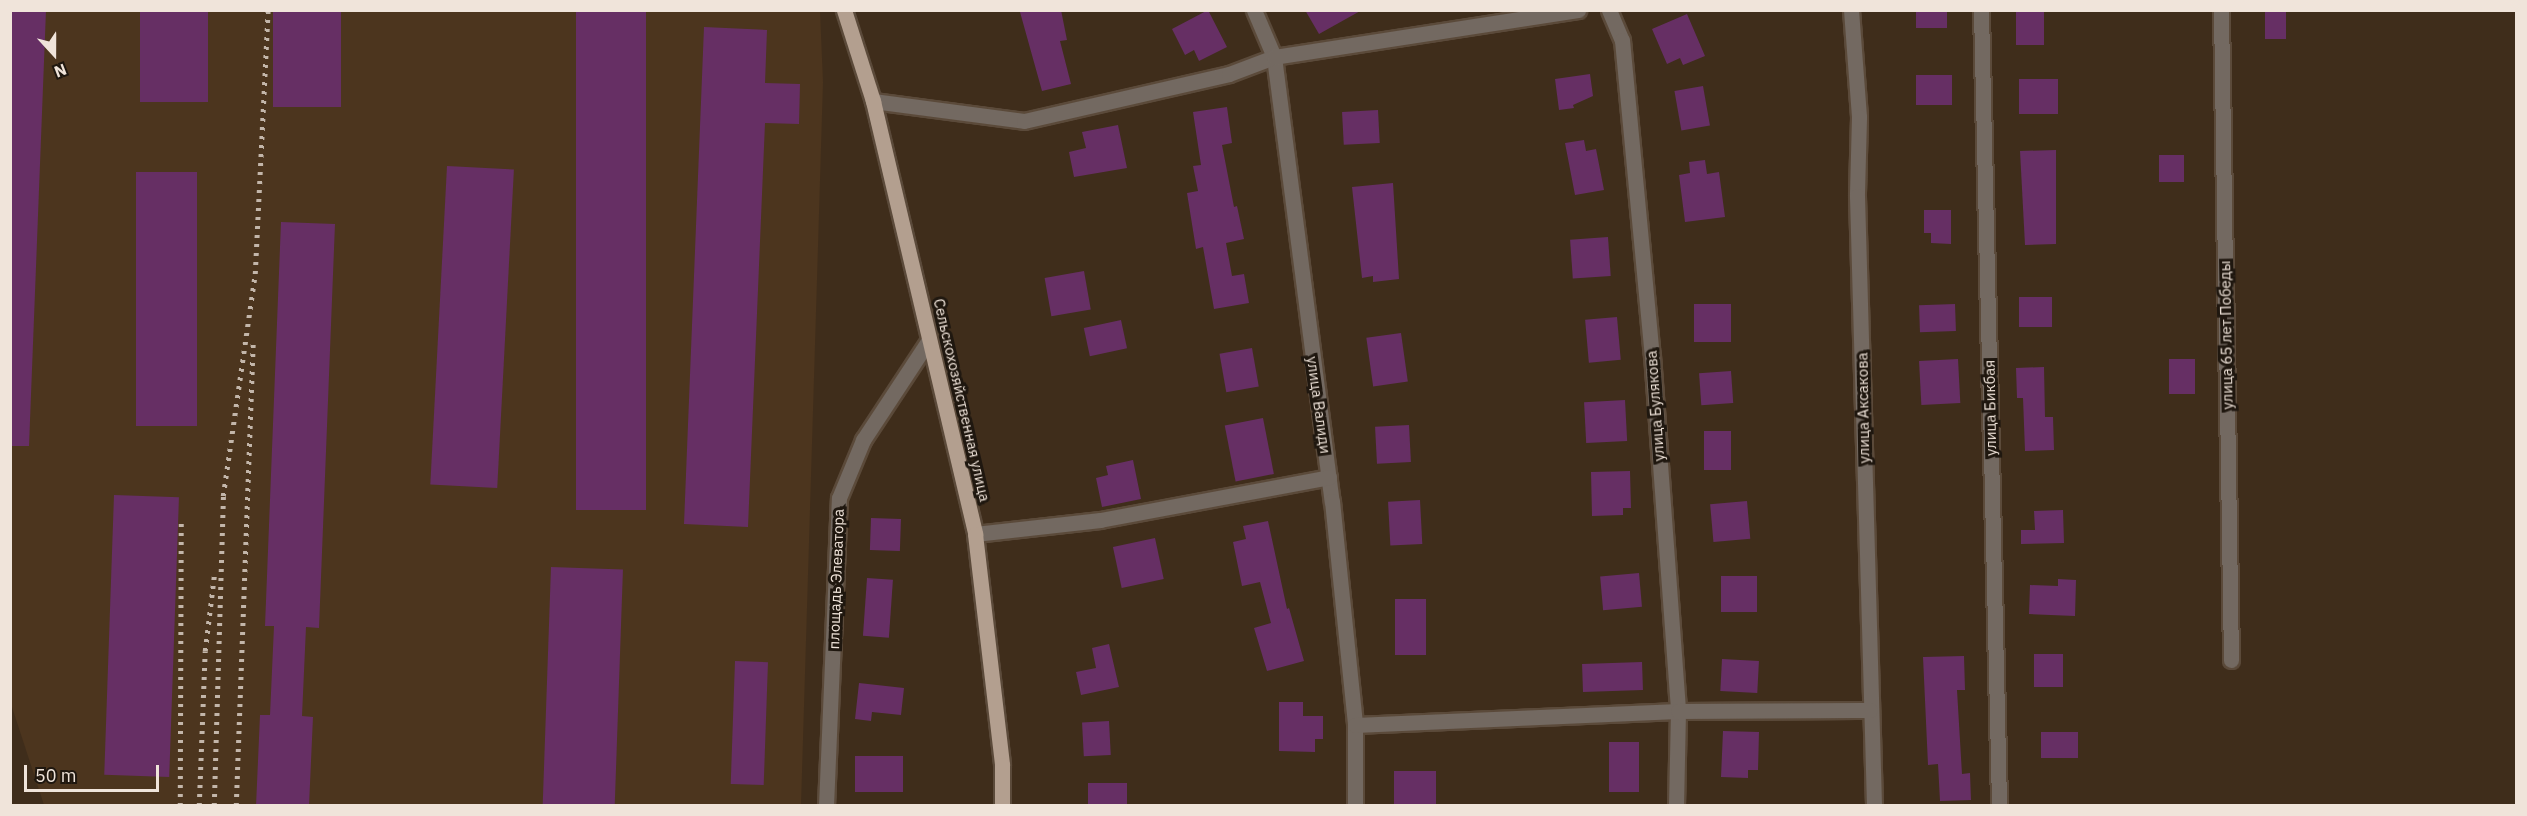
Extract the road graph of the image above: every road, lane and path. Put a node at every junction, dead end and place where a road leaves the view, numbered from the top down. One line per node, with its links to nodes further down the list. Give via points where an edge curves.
1 (844, 10): 9 (main road, Сельскохозяйственная улица)
2 (1254, 10): 8 (street, улица Валиди)
3 (1578, 10): 8 (street)
4 (1609, 10): 15 (street, улица Булякова, via 1622,40 1629,108)
5 (1851, 10): 14 (street, улица Аксакова, via 1859,117 1857,196)
6 (1981, 10): 22 (street, улица Бикбая)
7 (2221, 10): 13 (street, улица 65 лет Победы)
8 (1274, 57): 9 (street, via 1229,74 1024,121); 11 (street, улица Валиди)
9 (873, 101): 10 (main road, Сельскохозяйственная улица)
10 (929, 340): 12 (main road, Сельскохозяйственная улица); 17 (street, площадь Элеватора, via 863,440 839,498)
11 (1329, 477): 12 (street, via 1100,520); 16 (street, улица Валиди)
12 (975, 534): 18 (main road, Сельскохозяйственная улица, via 1002,765)
13 (2231, 660)
14 (1870, 710): 15 (street); 21 (street, улица Аксакова)
15 (1678, 711): 16 (street); 20 (street, улица Булякова)
16 (1355, 725): 19 (street, улица Валиди)
17 (826, 806)
18 (1002, 806)
19 (1355, 806)
20 (1676, 806)
21 (1874, 806)
22 (1999, 806)

